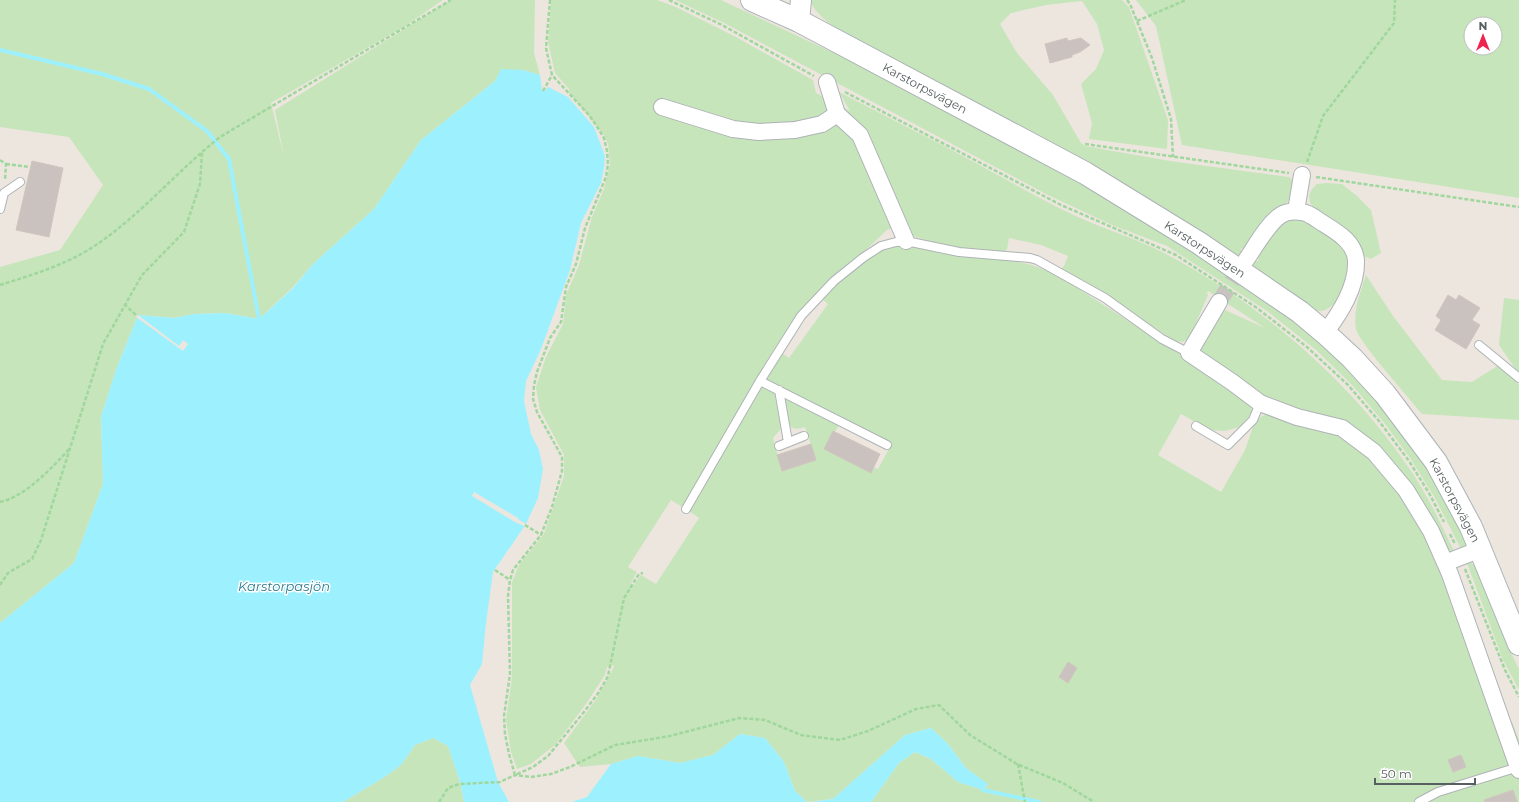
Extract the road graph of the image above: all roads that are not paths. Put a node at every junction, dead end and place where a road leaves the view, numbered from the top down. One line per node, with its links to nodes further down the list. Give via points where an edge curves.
1 (763, 2): 2 (main road, Karstorpsvägen)
2 (800, 10): 13 (main road, Karstorpsvägen, via 1085,173 1198,243)
3 (827, 82): 5 (street)
4 (662, 107): 5 (street, via 733,128 760,132 795,130 822,124)
5 (837, 114): 10 (street, via 860,135)
6 (1302, 175): 9 (street)
7 (20, 182): 8 (lane, via 4,193)
8 (0, 209)
9 (1296, 211): 11 (street, via 1287,212 1274,221); 13 (street, via 1304,212 1338,233 1355,253 1356,269 1349,292)
10 (906, 241): 15 (lane, via 959,252 1037,260 1105,298 1162,339); 17 (lane, via 881,246 834,281 801,316)
11 (1246, 260)
12 (1219, 302): 15 (street)
13 (1325, 332): 26 (main road, Karstorpsvägen, via 1352,358 1406,420 1446,479)
14 (1479, 345): 16 (lane)
15 (1189, 354): 19 (street)
16 (1519, 378)
17 (760, 381): 18 (lane); 25 (lane)
18 (778, 390): 22 (lane); 23 (lane)
19 (1260, 403): 20 (lane, via 1253,420 1228,445); 27 (street, via 1297,418 1342,428 1374,452 1406,490 1431,531)
20 (1196, 426)
21 (804, 436): 22 (lane)
22 (788, 442): 24 (lane)
23 (887, 445)
24 (779, 446)
25 (686, 509)
26 (1481, 549): 27 (street); 28 (main road, Karstorpsvägen)
27 (1445, 563): 29 (street)
28 (1519, 644)
29 (1518, 768): 30 (lane, via 1438,792)
30 (1424, 801)

